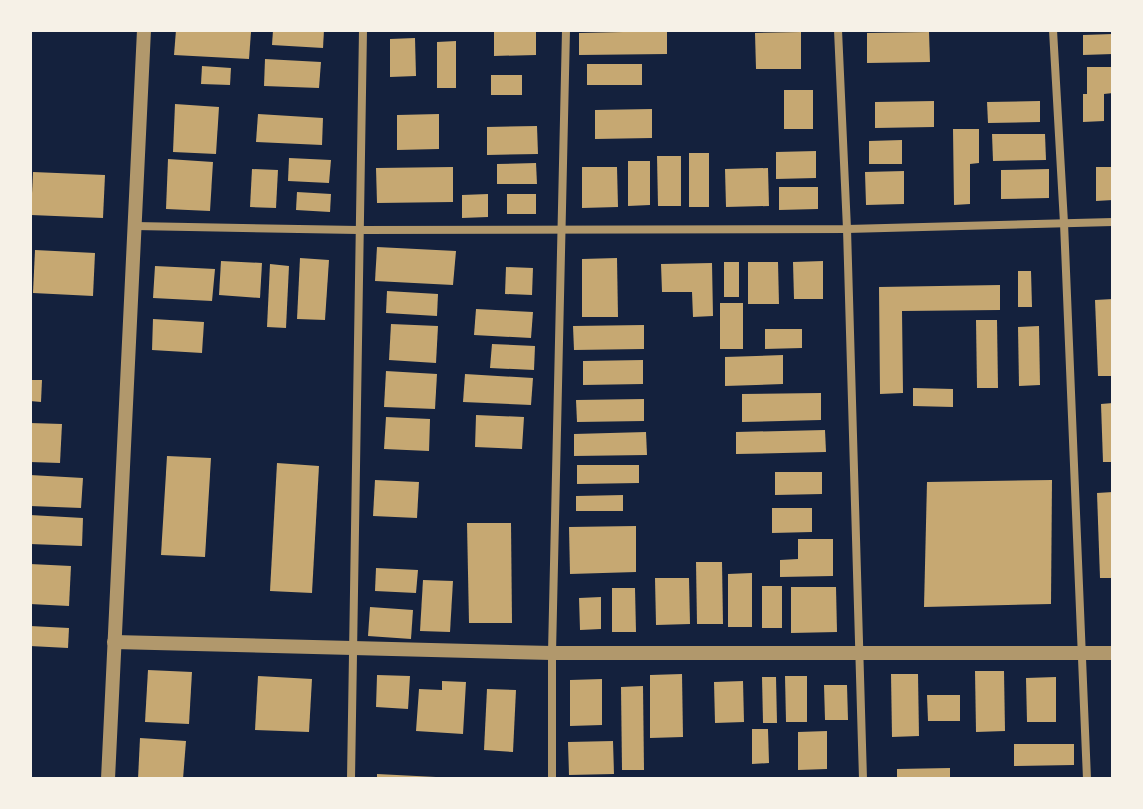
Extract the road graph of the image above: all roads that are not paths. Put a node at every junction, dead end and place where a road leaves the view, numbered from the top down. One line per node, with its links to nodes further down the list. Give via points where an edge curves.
1 (144, 30): 8 (street)
2 (363, 30): 11 (street)
3 (566, 30): 9 (street)
4 (838, 30): 10 (street)
5 (1053, 30): 7 (street)
6 (1113, 222): 7 (street)
7 (1064, 223): 10 (street); 15 (street)
8 (135, 226): 11 (street); 12 (street)
9 (563, 228): 10 (street); 11 (street); 14 (street)
10 (847, 229): 17 (street)
11 (358, 230): 13 (street)
12 (114, 642): 13 (street); 18 (street)
13 (353, 650): 14 (street); 19 (street)
14 (552, 653): 17 (street); 20 (street)
15 (1081, 653): 16 (street); 17 (street); 22 (street)
16 (1113, 653)
17 (858, 654): 21 (street)
18 (108, 779)
19 (351, 779)
20 (552, 779)
21 (863, 779)
22 (1087, 779)

